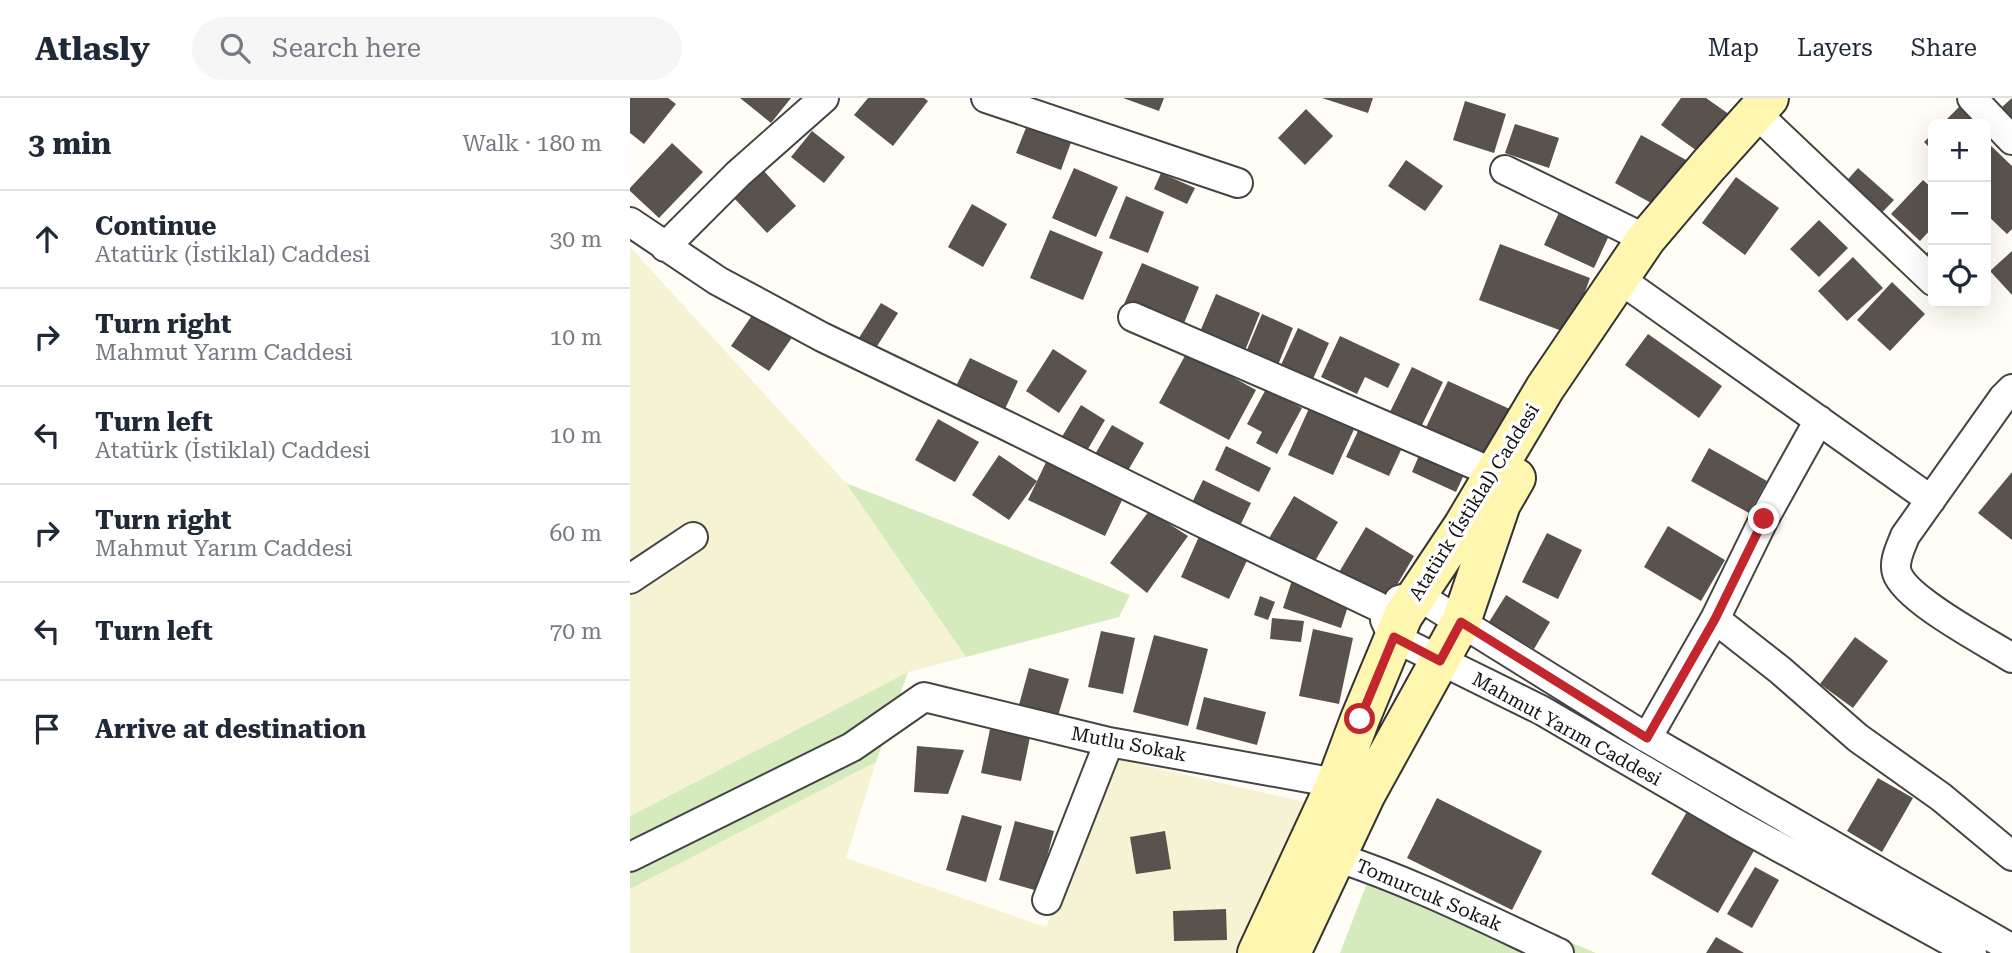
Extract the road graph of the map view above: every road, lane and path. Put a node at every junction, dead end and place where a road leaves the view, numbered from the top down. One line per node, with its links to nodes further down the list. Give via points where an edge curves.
1 (824, 98): 10 (street)
2 (986, 98): 7 (street)
3 (1972, 98): 5 (street)
4 (1772, 105): 9 (street, Atatürk (İstiklal) Caddesi, via 1725,146); 11 (street); 12 (street, Atatürk (İstiklal) Caddesi)
5 (2012, 140)
6 (1505, 170): 9 (street)
7 (1238, 184)
8 (630, 222): 10 (street, Mahmut Yarım Caddesi)
9 (1646, 239): 16 (street, Atatürk (İstiklal) Caddesi, via 1545,387)
10 (665, 247): 22 (street, Mahmut Yarım Caddesi, via 821,337 1203,523)
11 (1928, 276)
12 (1628, 285): 15 (street); 23 (street, Atatürk (İstiklal) Caddesi, via 1502,504)
13 (1133, 317): 16 (street)
14 (2012, 389): 17 (street)
15 (1819, 420): 17 (street); 21 (street)
16 (1494, 473): 20 (street, Atatürk (İstiklal) Caddesi)
17 (1931, 500): 24 (street, via 1905,536 1897,556 1897,573 1928,606)
18 (693, 537): 19 (street)
19 (630, 579)
20 (1417, 595): 22 (street, Atatürk (İstiklal) Caddesi, via 1403,616); 23 (street, Mahmut Yarım Caddesi)
21 (1715, 619): 26 (street); 29 (street, via 1858,738 1941,797)
22 (1385, 621): 25 (street, Mahmut Yarım Caddesi); 28 (street, Atatürk (İstiklal) Caddesi)
23 (1461, 622): 25 (street, Atatürk (İstiklal) Caddesi); 26 (street, Mahmut Yarım Caddesi)
24 (2012, 658)
25 (1440, 661): 31 (street, Atatürk (İstiklal) Caddesi); 37 (street, Mahmut Yarım Caddesi, via 1541,710 1746,830)
26 (1647, 738): 33 (street, Mahmut Yarım Caddesi)
27 (1109, 742): 28 (street, Mutlu Sokak); 30 (street, Mutlu Sokak, via 924,697 852,747); 32 (street)
28 (1336, 783): 34 (street, Atatürk (İstiklal) Caddesi)
29 (2012, 856)
30 (630, 857)
31 (1336, 857): 35 (street, Atatürk (İstiklal) Caddesi); 36 (street, Tomurcuk Sokak, via 1381,871)
32 (1047, 900)
33 (2012, 949)
34 (1257, 953)
35 (1292, 953)
36 (1559, 953)
37 (1972, 953)

